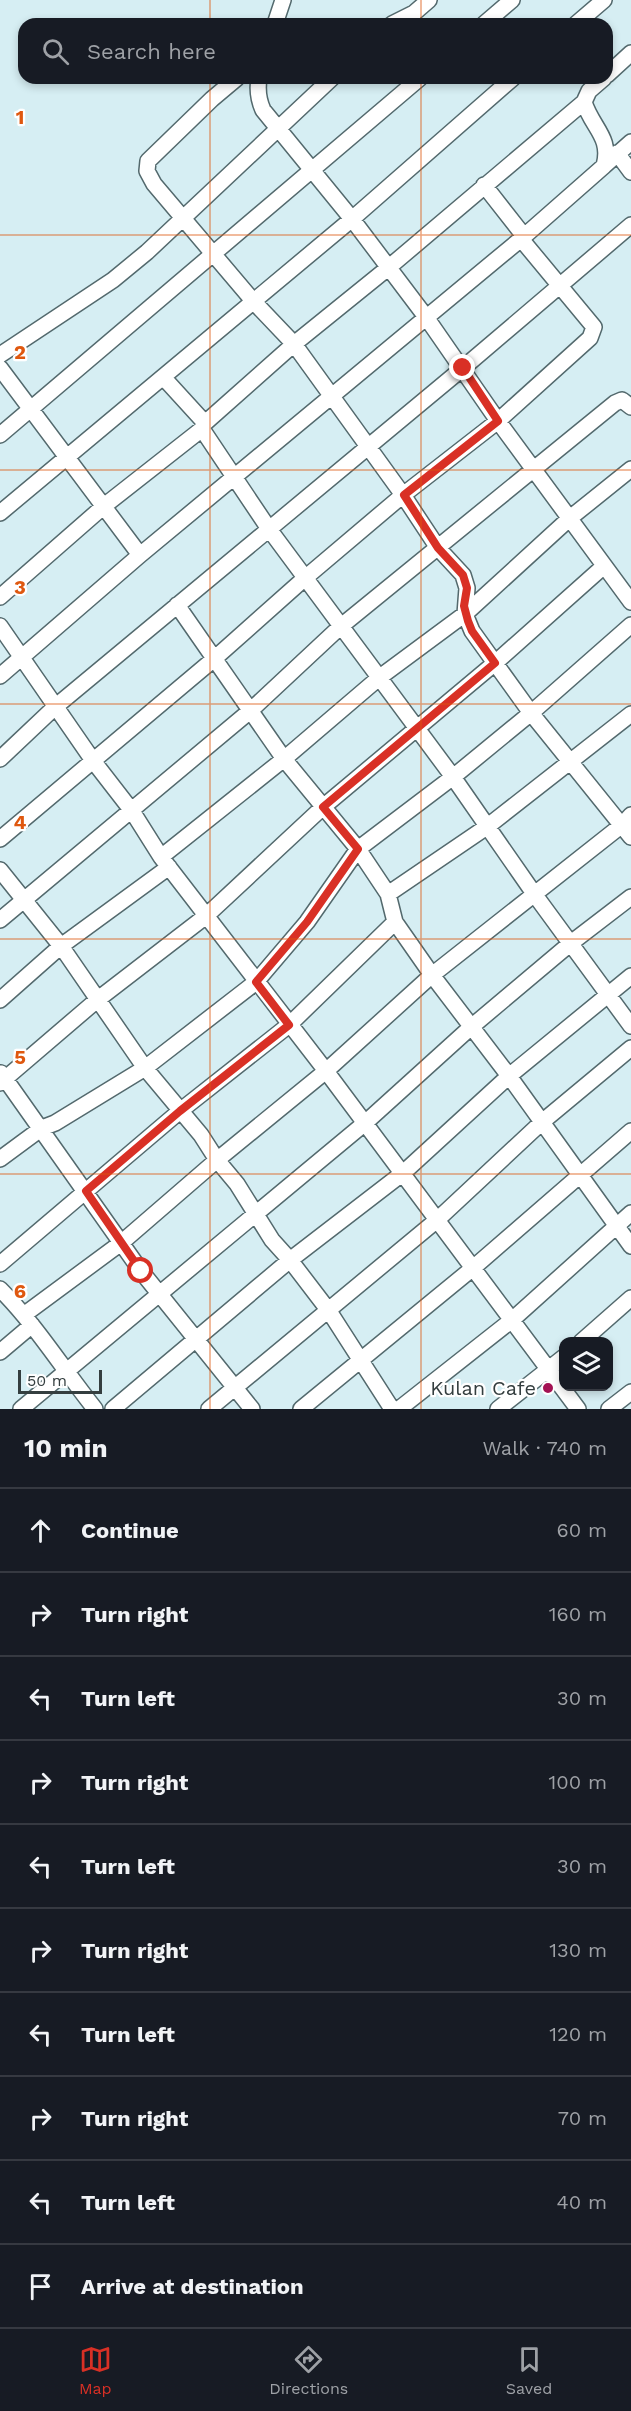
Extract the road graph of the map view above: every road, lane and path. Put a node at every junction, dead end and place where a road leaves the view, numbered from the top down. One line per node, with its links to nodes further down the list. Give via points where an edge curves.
1 (283, 0): 5 (street)
2 (429, 0): 6 (street)
3 (604, 0): 8 (street)
4 (503, 3): 7 (street)
5 (277, 18)
6 (404, 18)
7 (489, 18)
8 (583, 18)
9 (631, 54): 10 (street)
10 (613, 70)
11 (230, 84): 25 (street, via 148,161 149,176)
12 (258, 84): 18 (street, via 259,100)
13 (326, 84): 18 (street)
14 (413, 84): 22 (street)
15 (506, 84): 26 (street)
16 (598, 84): 17 (street)
17 (584, 102): 21 (street, via 589,118 606,143); 24 (street)
18 (278, 129): 22 (street); 25 (street)
19 (631, 142): 20 (street)
20 (617, 153): 21 (street); 23 (street)
21 (604, 166): 28 (street)
22 (311, 169): 26 (street); 29 (street)
23 (631, 172)
24 (484, 185): 28 (street); 30 (street)
25 (182, 218): 29 (street); 35 (street, via 113,280)
26 (352, 219): 30 (street); 32 (street)
27 (631, 225): 31 (street)
28 (522, 237): 31 (street); 33 (street)
29 (213, 253): 32 (street); 41 (street)
30 (388, 268): 33 (street); 34 (street)
31 (559, 284): 37 (street); 42 (street, via 594,331)
32 (254, 302): 34 (street); 38 (street)
33 (426, 316): 37 (street); 39 (street)
34 (294, 344): 39 (street); 43 (street)
35 (0, 355)
36 (0, 368): 41 (street)
37 (463, 368): 42 (street); 45 (street)
38 (163, 377): 43 (street); 46 (street)
39 (331, 395): 45 (street); 49 (street)
40 (631, 407): 48 (street, via 622,400 615,403)
41 (30, 409): 44 (street); 46 (street)
42 (498, 421): 48 (street); 50 (street)
43 (203, 426): 49 (street); 51 (street)
44 (0, 435)
45 (367, 447): 50 (street); 54 (street)
46 (68, 457): 51 (street); 52 (street)
47 (631, 469): 53 (street)
48 (534, 470): 53 (street); 55 (street)
49 (234, 477): 54 (street); 56 (street)
50 (404, 495): 55 (street); 58 (street)
51 (104, 506): 56 (street); 59 (street)
52 (0, 513)
53 (570, 518): 57 (street); 62 (street)
54 (269, 529): 58 (street); 61 (street)
55 (438, 548): 62 (street, via 463,575 467,588); 65 (street)
56 (140, 555): 66 (street)
57 (604, 566): 60 (street); 68 (street)
58 (305, 578): 65 (street); 67 (street)
59 (0, 597)
60 (631, 602)
61 (177, 605): 67 (street); 71 (street)
62 (465, 614): 68 (street); 70 (street)
63 (631, 625): 73 (street)
64 (0, 626): 66 (street)
65 (340, 627): 70 (street); 72 (street)
66 (22, 658): 69 (street); 71 (street)
67 (214, 659): 72 (street); 78 (street)
68 (495, 663): 73 (street); 75 (street)
69 (0, 676)
70 (380, 677): 75 (street); 77 (street)
71 (55, 707): 76 (street); 78 (street)
72 (250, 711): 77 (street); 82 (street)
73 (531, 713): 79 (street); 80 (street)
74 (631, 714): 79 (street)
75 (416, 727): 80 (street); 81 (street)
76 (0, 759)
77 (284, 759): 81 (street); 87 (street)
78 (94, 762): 82 (street); 85 (street)
79 (570, 763): 83 (street); 84 (street)
80 (453, 777): 83 (street); 86 (street)
81 (323, 807): 86 (street); 93 (street)
82 (132, 811): 87 (street); 92 (street)
83 (488, 826): 89 (street); 90 (street)
84 (628, 826): 90 (street)
85 (0, 839)
86 (358, 849): 89 (street); 100 (street, via 307,922)
87 (165, 862): 93 (street); 97 (street)
88 (0, 870): 92 (street)
89 (388, 894): 95 (street)
90 (535, 895): 96 (street); 98 (street)
91 (631, 897): 96 (street)
92 (24, 900): 94 (street); 97 (street)
93 (206, 916): 100 (street); 103 (street)
94 (0, 920)
95 (395, 921): 98 (street); 104 (street)
96 (571, 943): 101 (street); 106 (street)
97 (61, 946): 102 (street); 103 (street)
98 (432, 975): 106 (street); 109 (street)
99 (631, 976): 101 (street)
100 (256, 982): 104 (street); 108 (street)
101 (608, 995): 105 (street); 110 (street)
102 (0, 1000)
103 (97, 1000): 108 (street); 111 (street)
104 (289, 1025): 109 (street); 112 (street)
105 (631, 1026)
106 (470, 1028): 110 (street); 114 (street)
107 (631, 1048): 113 (street)
108 (145, 1068): 112 (street); 115 (street)
109 (326, 1071): 114 (street); 118 (street)
110 (509, 1076): 113 (street); 119 (street)
111 (2, 1078): 115 (street)
112 (180, 1111): 118 (street); 121 (street)
113 (542, 1122): 120 (street); 124 (street)
114 (365, 1123): 119 (street); 122 (street)
115 (42, 1128): 117 (street); 121 (street)
116 (631, 1131): 120 (street)
117 (0, 1159)
118 (217, 1160): 122 (street); 126 (street)
119 (403, 1173): 124 (street); 128 (street)
120 (579, 1177): 125 (street); 130 (street)
121 (86, 1191): 126 (street); 129 (street)
122 (255, 1213): 128 (street); 132 (street)
123 (631, 1213): 125 (street)
124 (437, 1220): 130 (street); 134 (street)
125 (616, 1226): 127 (street); 136 (street)
126 (121, 1243): 132 (street); 135 (street)
127 (631, 1246)
128 (290, 1260): 134 (street); 138 (street)
129 (0, 1264)
130 (473, 1268): 136 (street); 140 (street)
131 (0, 1288): 135 (street)
132 (159, 1292): 138 (street); 143 (street)
133 (631, 1298): 137 (street)
134 (329, 1311): 140 (street); 144 (street)
135 (29, 1320): 139 (street); 143 (street)
136 (512, 1320): 142 (street); 153 (street)
137 (586, 1337)
138 (196, 1339): 144 (street); 148 (street)
139 (0, 1352)
140 (361, 1361): 151 (street); 152 (street)
141 (559, 1361): 142 (street)
142 (549, 1369): 154 (street); 155 (street)
143 (64, 1371): 146 (street); 147 (street)
144 (236, 1388): 149 (street); 150 (street)
145 (631, 1392): 156 (street)
146 (21, 1409)
147 (95, 1409)
148 (113, 1409)
149 (209, 1409)
150 (252, 1409)
151 (301, 1409)
152 (392, 1409)
153 (399, 1409)
154 (498, 1409)
155 (578, 1409)
156 (609, 1409)

